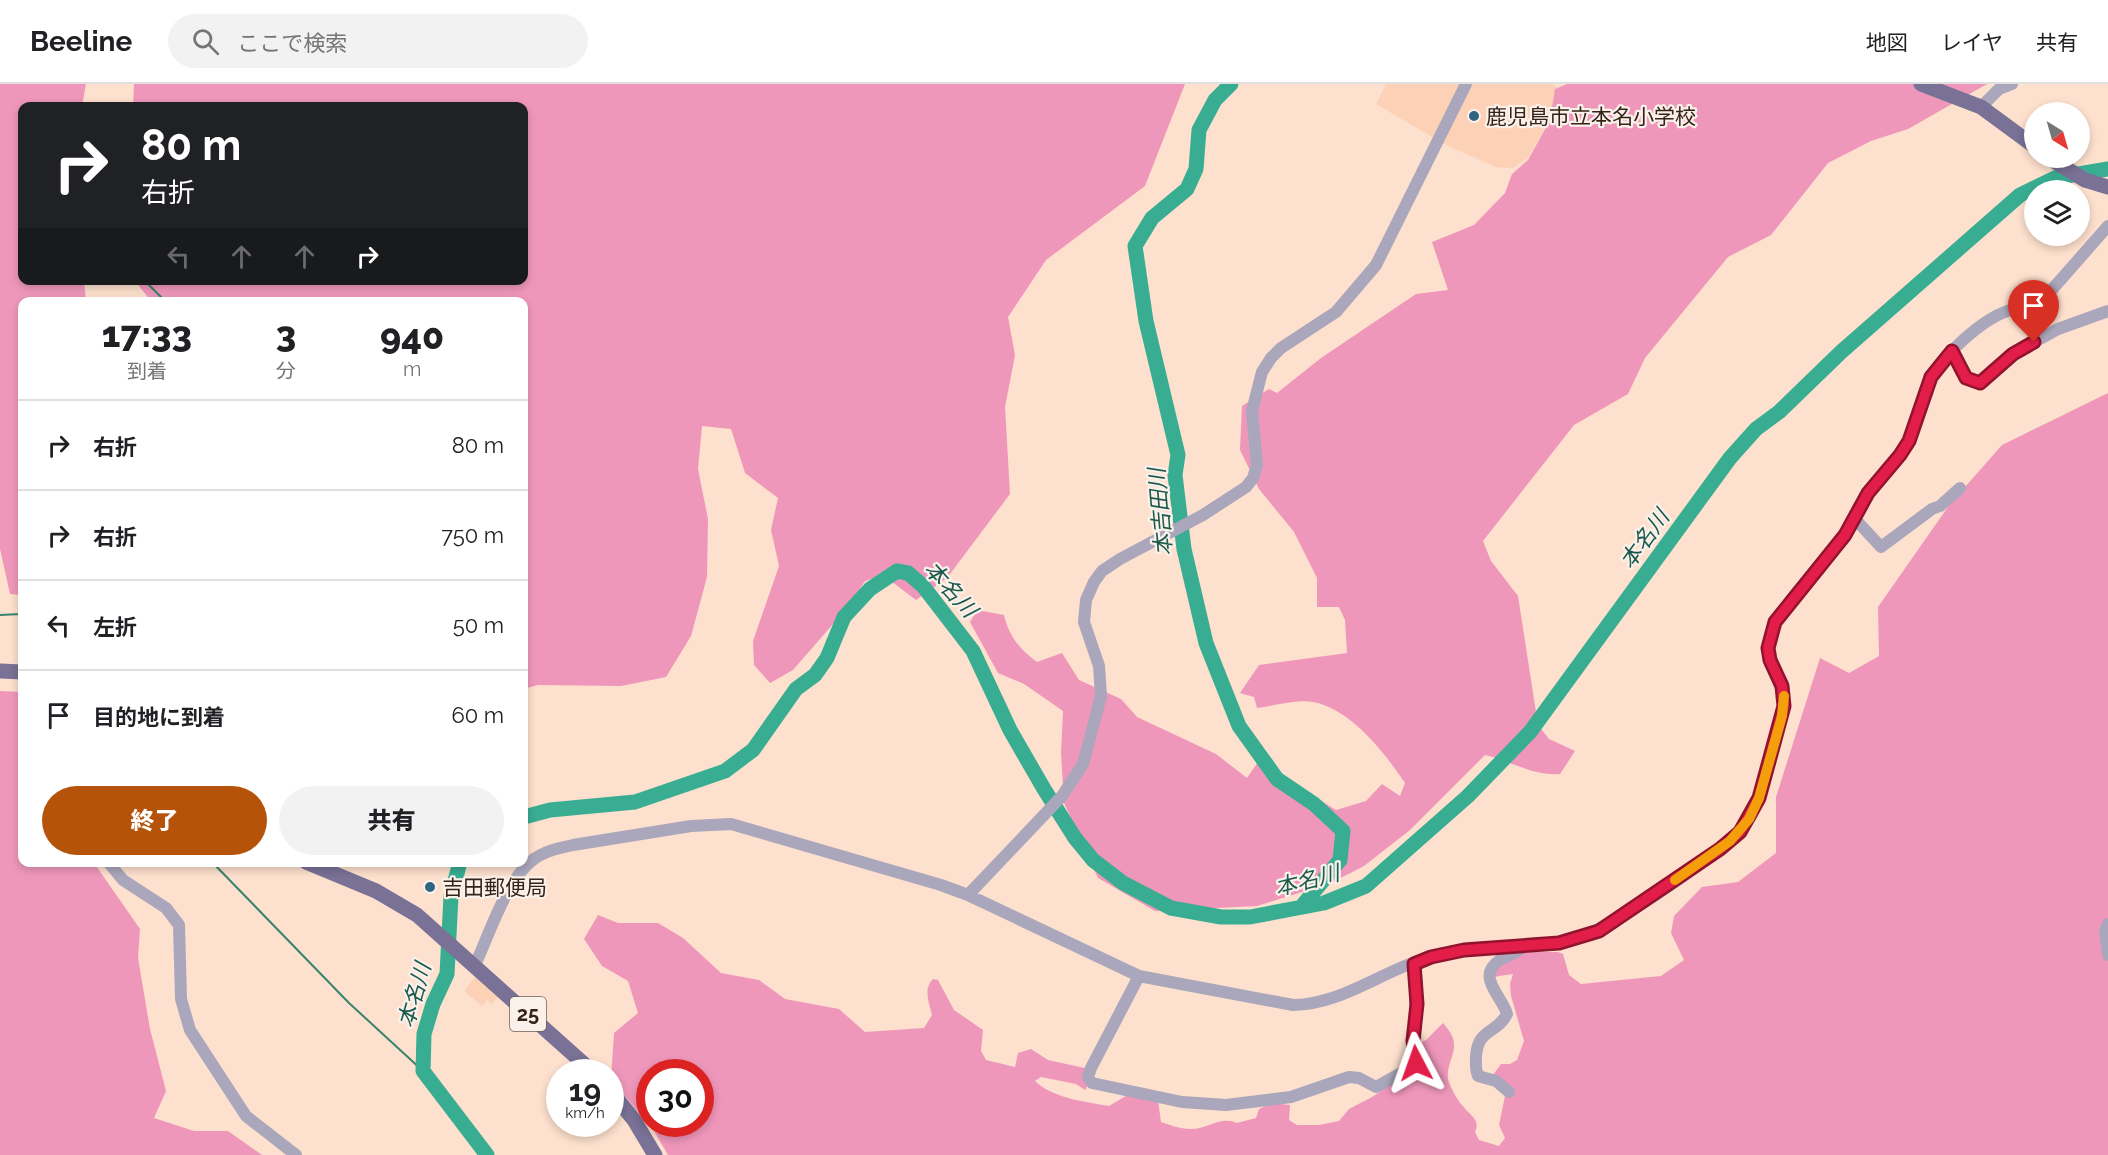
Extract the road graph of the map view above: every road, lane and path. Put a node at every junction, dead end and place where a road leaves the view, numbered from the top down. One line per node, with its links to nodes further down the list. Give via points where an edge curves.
1 (1466, 84): 19 (street, via 1376,265 1336,312 1281,348 1262,372 1252,411 1257,465 1253,478 1246,487 1188,523 1102,571 1089,591 1084,622 1098,666 1101,696 1083,764 1062,796)
2 (1921, 84): 4 (main road)
3 (2012, 84): 4 (street, via 1999,89)
4 (1982, 107): 5 (main road)
5 (2024, 138)
6 (2064, 168): 7 (main road)
7 (2108, 187)
8 (2108, 226): 10 (street, via 2049,293 1998,315)
9 (2108, 311): 10 (street, via 2058,329 2013,354 1980,383 1966,378)
10 (1952, 351): 12 (street, via 1931,377 1909,441 1868,493)
11 (1960, 488): 12 (street, via 1881,547)
12 (1855, 519): 21 (street, via 1775,622 1770,634 1770,660 1782,686 1784,706 1759,798 1740,832 1599,931 1567,941)
13 (0, 671): 14 (main road)
14 (18, 672)
15 (528, 866): 19 (street, via 556,848 691,826 732,824)
16 (112, 867): 29 (street, via 123,880 166,908 179,925 181,999 190,1030 246,1116)
17 (318, 867): 23 (main road, 25, via 376,891 417,915)
18 (527, 867): 23 (street)
19 (968, 895): 25 (street)
20 (2108, 924): 22 (street)
21 (1524, 946): 24 (street, via 1464,950); 27 (street, via 1492,967 1488,976 1507,1014 1477,1045 1478,1076)
22 (2108, 955)
23 (469, 960): 26 (main road, 25)
24 (1414, 964): 25 (street, via 1337,998 1310,1005 1279,1004); 25 (street, via 1416,1063 1412,1067 1376,1087 1349,1077 1291,1097 1226,1105 1182,1102 1092,1083 1088,1077)
25 (1140, 976)
26 (579, 1059)
27 (1509, 1092)
28 (624, 1108): 30 (main road)
29 (296, 1155)
30 (655, 1155)

